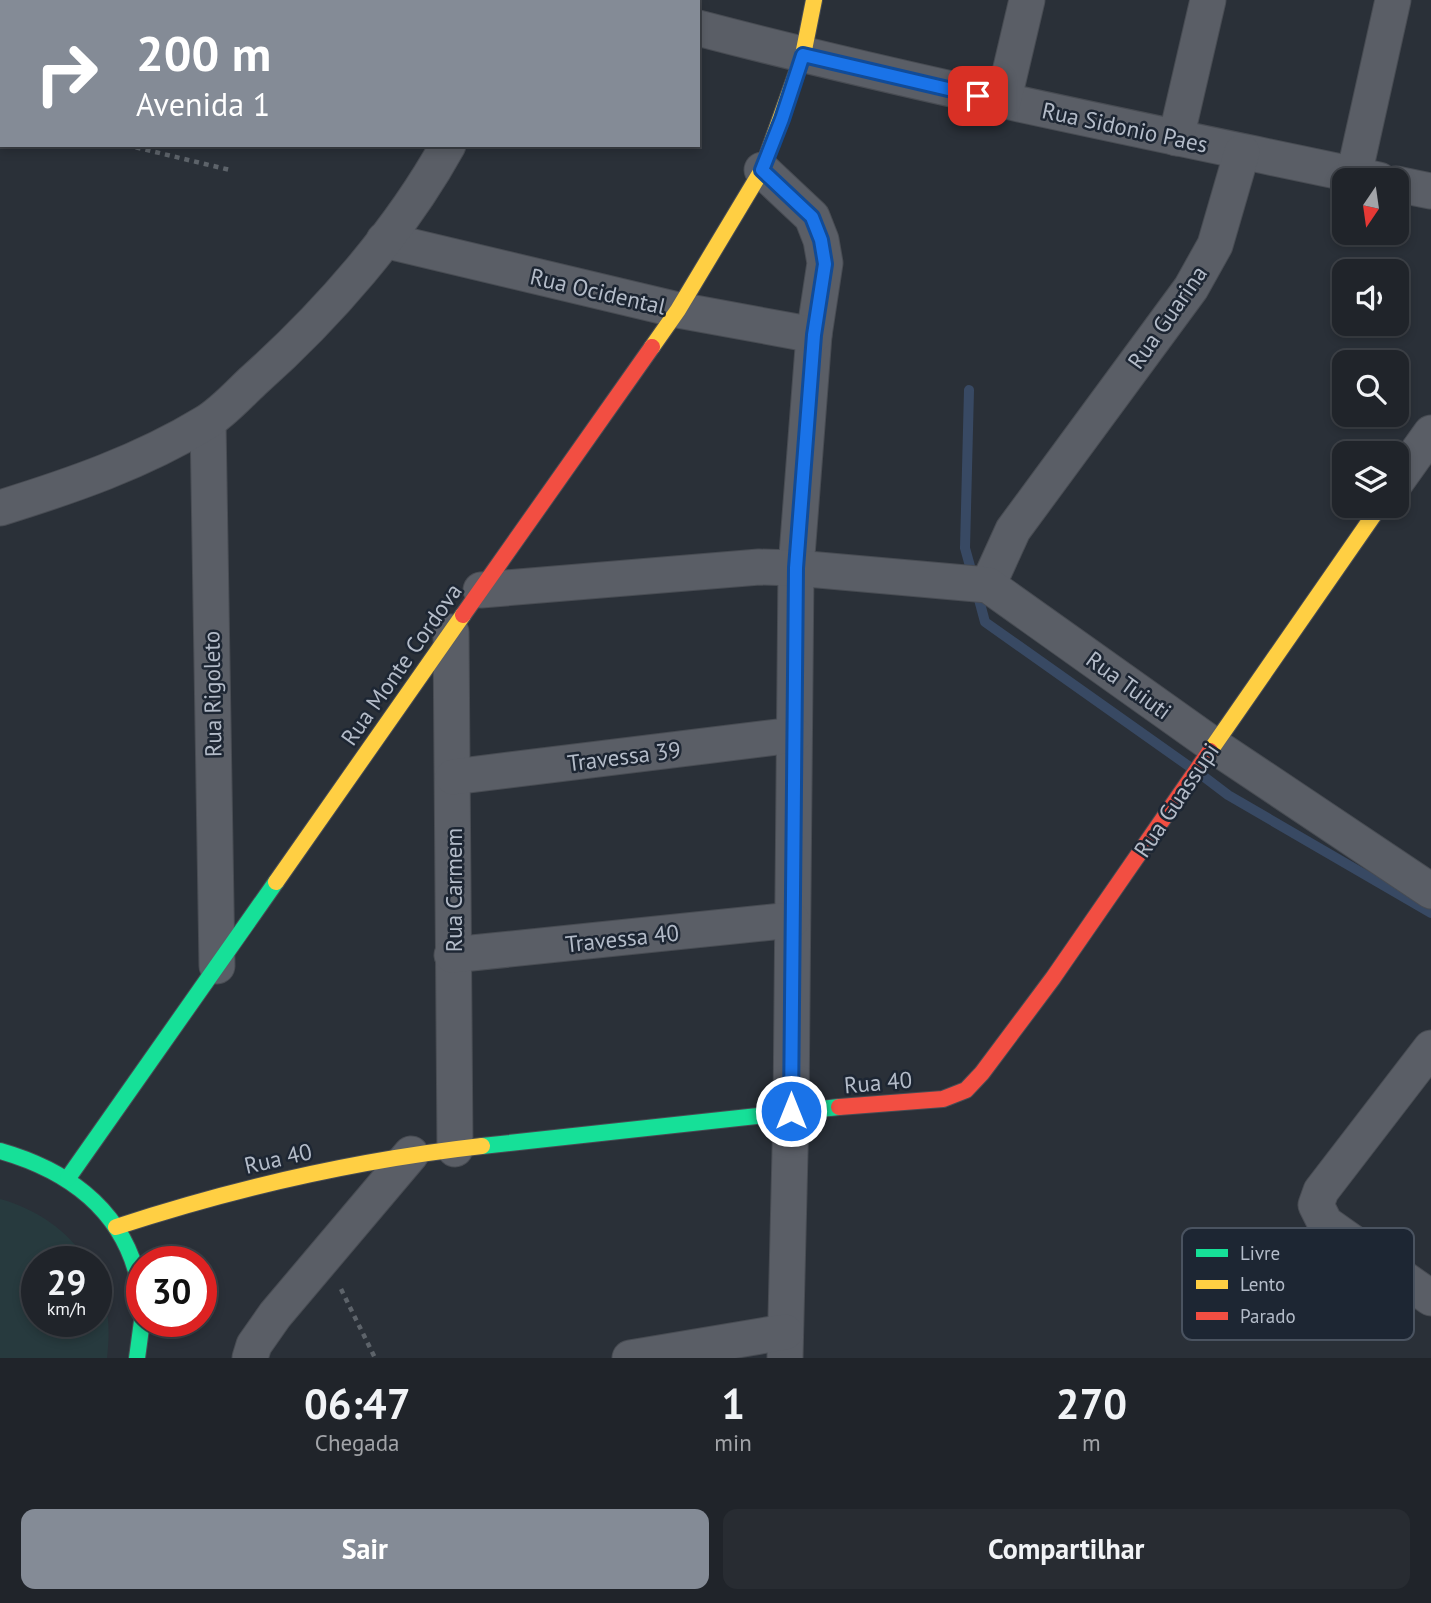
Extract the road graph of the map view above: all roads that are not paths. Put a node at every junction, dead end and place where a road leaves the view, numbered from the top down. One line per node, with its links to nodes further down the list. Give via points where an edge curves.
1 (814, 0): 6 (street, Rua Monte Cordova)
2 (1027, 0): 7 (street)
3 (1208, 0): 8 (street)
4 (1393, 0): 11 (street)
5 (700, 29): 6 (street, Rua Sidonio Paes)
6 (803, 55): 7 (street, Rua Sidonio Paes); 12 (street, Rua Monte Cordova)
7 (1003, 102): 8 (street, Rua Sidonio Paes)
8 (1176, 138): 10 (street, Rua Sidonio Paes)
9 (447, 147): 16 (street)
10 (1242, 152): 13 (street); 25 (street, Rua Guarina, via 1215,245 1191,288)
11 (1368, 168)
12 (762, 170): 17 (street, Rua Monte Cordova); 18 (street, via 812,217 821,240 825,264)
13 (1332, 171)
14 (1409, 187): 15 (street)
15 (1431, 191)
16 (384, 240): 17 (street, Rua Ocidental); 19 (street, via 324,312)
17 (678, 310): 18 (street, Rua Ocidental); 26 (street, Rua Monte Cordova)
18 (814, 335): 24 (street)
19 (208, 422): 22 (street, via 130,463); 34 (street, Rua Rigoleto)
20 (1431, 433): 21 (street)
21 (1409, 464)
22 (0, 508)
23 (1372, 518): 29 (street, Rua Guassupi)
24 (796, 568): 25 (street); 26 (street, via 759,567); 28 (street)
25 (975, 583): 29 (street, Rua Tuiuti)
26 (481, 590): 27 (street, Rua Monte Cordova)
27 (451, 632): 30 (street, Rua Carmem); 34 (street, Rua Monte Cordova)
28 (794, 735): 30 (street, Travessa 39); 32 (street)
29 (1206, 756): 31 (street, Rua Tuiuti); 36 (street, Rua Guassupi, via 1053,978)
30 (453, 776): 33 (street, Rua Carmem)
31 (1431, 891)
32 (792, 920): 33 (street, Travessa 40); 37 (street)
33 (453, 955): 38 (street, Rua Carmem)
34 (217, 966): 41 (street, Rua Monte Cordova)
35 (1431, 1048): 43 (street, via 1321,1191 1316,1205)
36 (966, 1090): 37 (street, Rua 40, via 943,1099)
37 (791, 1111): 38 (street); 48 (street)
38 (454, 1149): 40 (street, Rua 40)
39 (0, 1152): 41 (street, via 28,1158)
40 (411, 1154): 42 (street, Rua 40, via 192,1202); 50 (street, via 275,1315)
41 (68, 1178): 42 (street, via 95,1199)
42 (116, 1227): 44 (street)
43 (1332, 1228)
44 (126, 1250)
45 (1414, 1286): 46 (street)
46 (1431, 1298)
47 (139, 1337): 49 (street)
48 (785, 1345): 51 (street)
49 (136, 1358)
50 (250, 1358)
51 (630, 1358)

